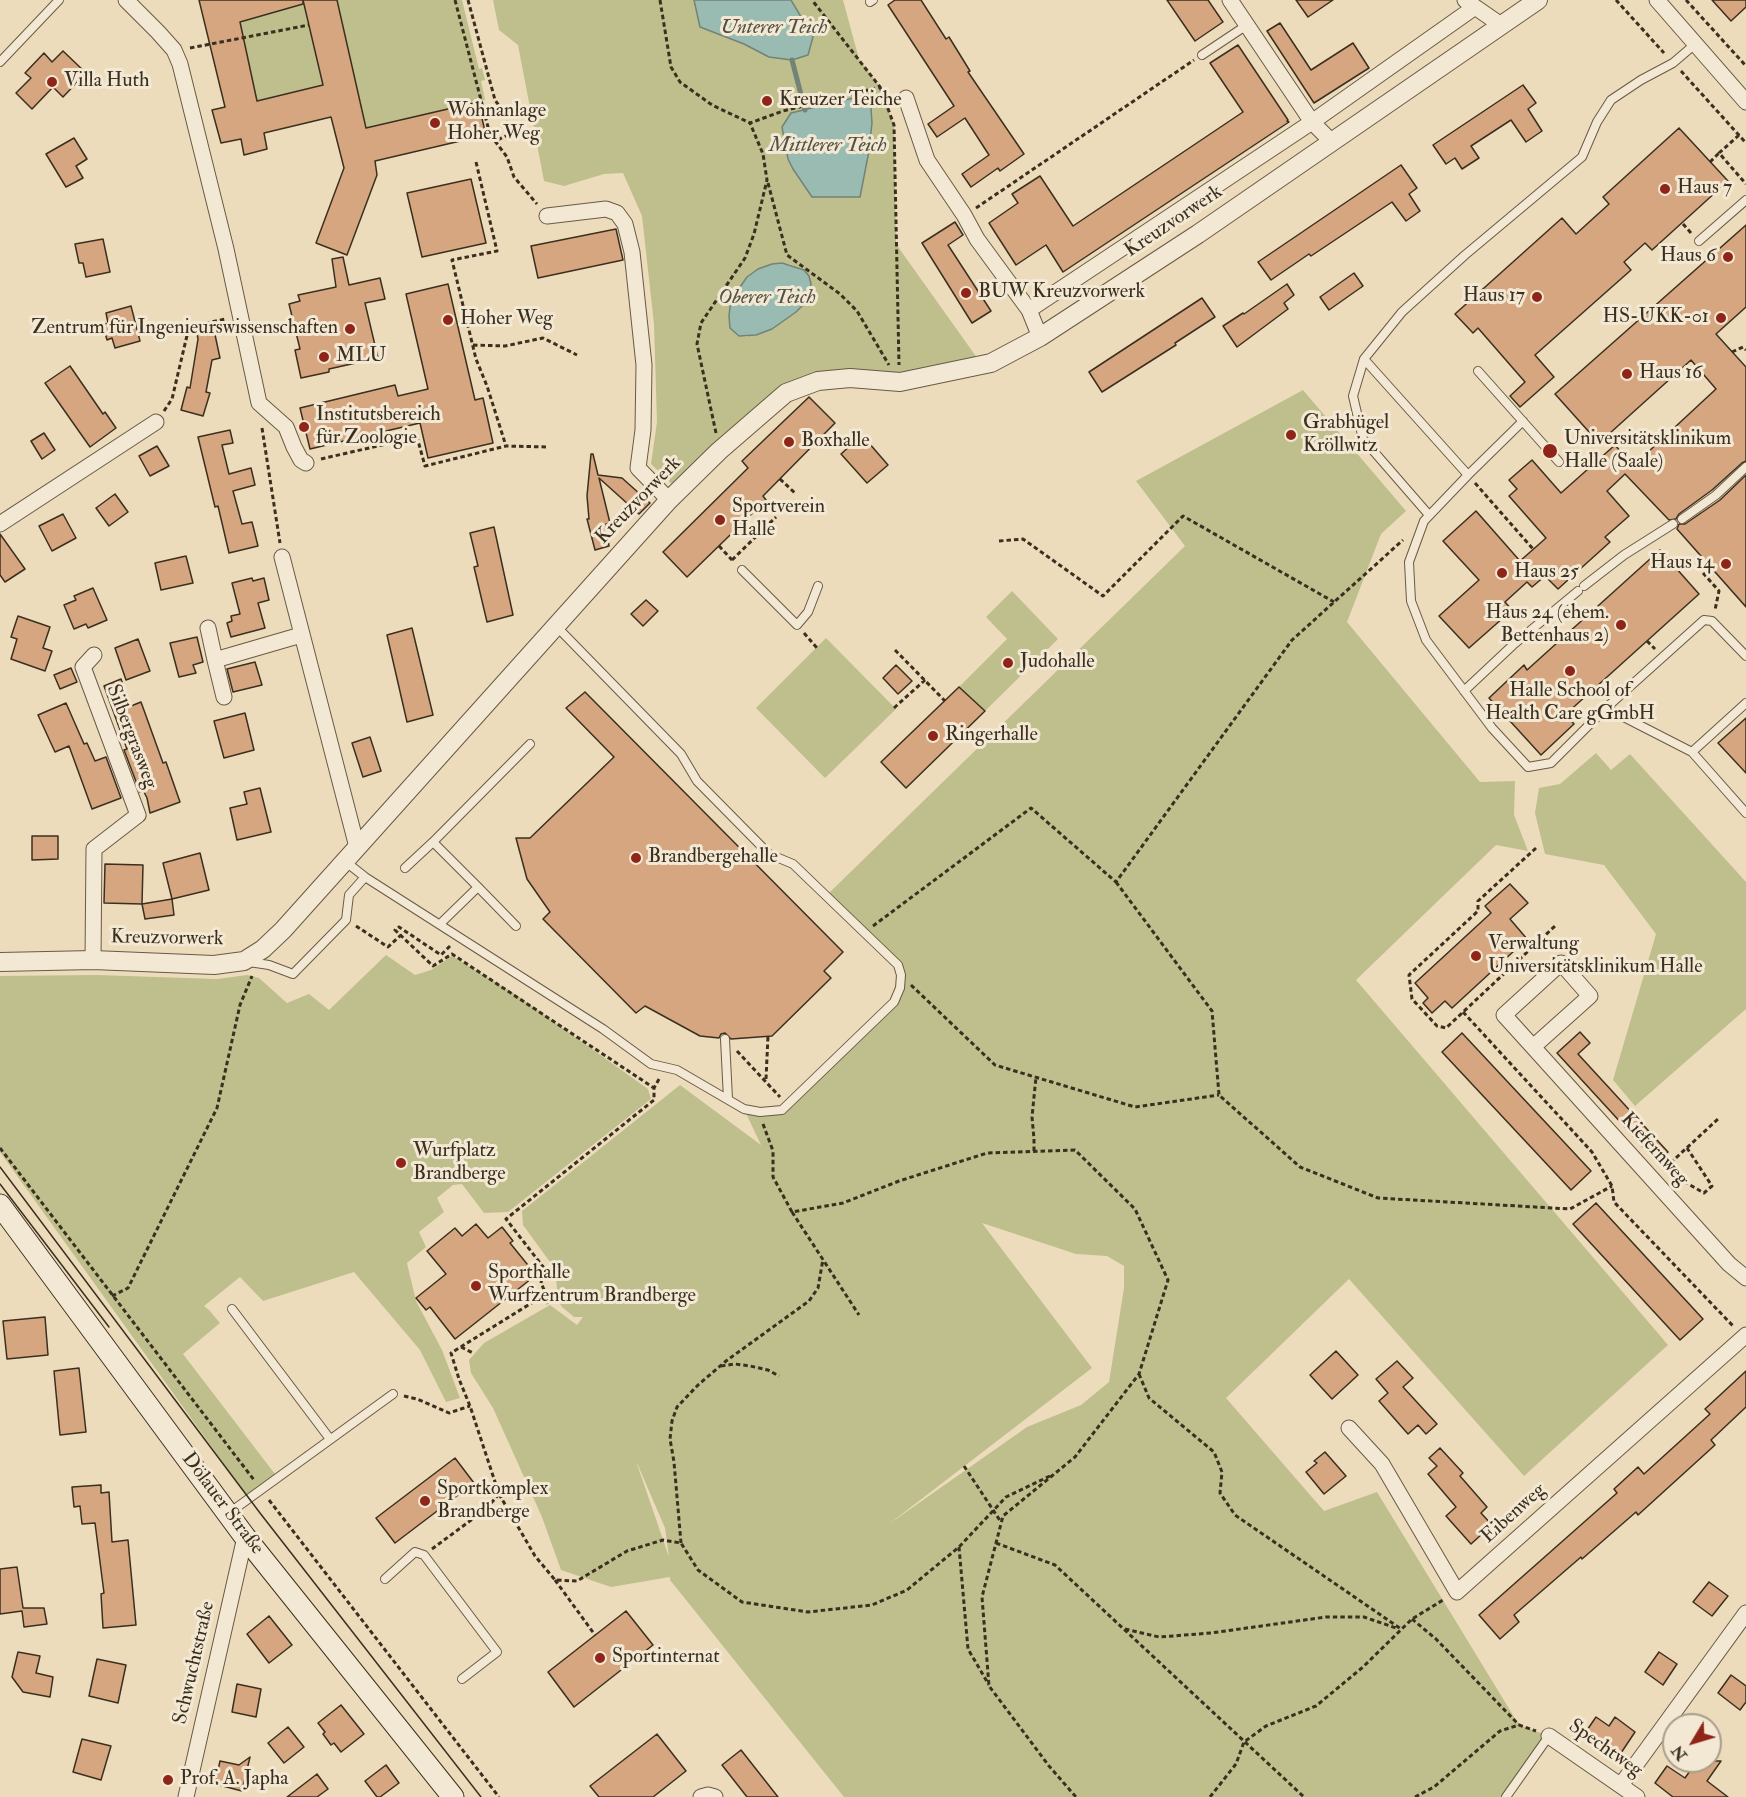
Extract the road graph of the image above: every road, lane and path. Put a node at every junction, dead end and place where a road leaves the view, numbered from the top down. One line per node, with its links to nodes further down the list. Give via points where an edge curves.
1 (59, 0): 18 (lane)
2 (126, 0): 47 (street, via 174,50 180,64)
3 (454, 0): 26 (path)
4 (468, 0): 26 (path, via 495,100 510,134)
5 (660, 0): 24 (path, via 671,67 680,82 712,105)
6 (812, 0): 20 (path)
7 (1230, 0): 13 (street)
8 (1538, 0): 14 (street, Kreuzvorwerk)
9 (1657, 0): 15 (street)
10 (1686, 0): 19 (path)
11 (1470, 3): 14 (street); 23 (street, Kreuzvorwerk)
12 (309, 25): 16 (path)
13 (1246, 25): 17 (lane); 23 (street)
14 (1501, 25): 27 (street, Kreuzvorwerk)
15 (1694, 45): 22 (street); 44 (lane, via 1673,63 1611,100 1582,157 1402,312)
16 (202, 46)
17 (1202, 55): 34 (path)
18 (0, 62)
19 (1746, 66)
20 (880, 87): 24 (path); 46 (path, via 894,124)
21 (906, 98): 34 (street, via 927,160)
22 (1746, 102)
23 (1312, 122): 27 (street); 37 (street, Kreuzvorwerk)
24 (750, 123): 31 (path, via 763,154)
25 (1739, 135): 28 (path)
26 (495, 141): 35 (path, via 507,157 514,177)
27 (1332, 142): 39 (street, Kreuzvorwerk)
28 (1719, 153): 30 (path); 32 (path)
29 (476, 162): 40 (path, via 496,251 452,260)
30 (1710, 162)
31 (767, 180): 46 (path, via 787,255 857,311); 52 (path, via 745,258 701,323 697,344)
32 (1746, 184)
33 (1746, 200): 36 (lane)
34 (964, 215): 37 (street)
35 (547, 216): 59 (street, via 606,209 617,213 625,224 632,252 644,364 638,468)
36 (1698, 241)
37 (1029, 310): 39 (street)
38 (226, 319): 49 (path, via 189,327 172,399)
39 (1040, 337): 46 (street, Kreuzvorwerk, via 991,363)
40 (472, 345): 43 (path, via 505,346 543,338); 50 (path)
41 (1745, 347): 42 (path)
42 (1732, 352)
43 (577, 355)
44 (1364, 359): 56 (lane); 61 (lane, via 1353,396 1363,439)
45 (1478, 371): 48 (lane)
46 (892, 381): 52 (street, Kreuzvorwerk, via 818,381 786,393)
47 (259, 403): 54 (street, via 286,427); 68 (path)
48 (1523, 421): 53 (lane); 56 (lane)
49 (156, 422): 63 (street)
50 (506, 446): 51 (path); 54 (path, via 425,466 417,437)
51 (549, 447)
52 (719, 451): 59 (street, Kreuzvorwerk)
53 (1560, 462)
54 (306, 463)
55 (1746, 467): 62 (lane)
56 (1468, 475): 61 (lane); 67 (path)
57 (780, 479): 58 (path)
58 (796, 494)
59 (669, 500): 75 (street, Kreuzvorwerk)
60 (776, 517): 69 (path)
61 (1426, 518): 73 (path); 85 (lane, via 1409,562 1411,601 1426,640)
62 (1682, 519)
63 (0, 524)
64 (1673, 524): 85 (lane, via 1581,588)
65 (999, 541): 73 (path, via 1023,539 1103,596 1183,516)
66 (719, 546): 69 (path)
67 (1533, 549)
68 (282, 557): 78 (street)
69 (732, 560): 70 (path)
70 (742, 570): 76 (lane)
71 (1703, 573): 74 (path, via 1719,591)
72 (818, 586): 76 (lane, via 808,612)
73 (1334, 602): 100 (path, via 1292,640)
74 (1712, 621): 82 (lane); 90 (lane, via 1704,620)
75 (555, 625): 95 (street, Kreuzvorwerk); 106 (lane, via 681,754 698,781 769,854 793,864)
76 (797, 625): 79 (path)
77 (208, 628): 83 (street)
78 (301, 635): 83 (street); 95 (street)
79 (817, 648)
80 (895, 650): 84 (path)
81 (94, 655): 109 (street, Silbergrasweg, via 82,667 138,815 94,849)
82 (1746, 656)
83 (215, 660): 86 (street)
84 (925, 680): 87 (path); 89 (path)
85 (1464, 690): 90 (lane, via 1528,767 1551,763)
86 (224, 697)
87 (945, 700)
88 (1746, 703): 92 (lane)
89 (894, 708)
90 (1606, 708): 92 (lane)
91 (530, 744): 94 (lane)
92 (1692, 752): 93 (lane)
93 (1746, 813)
94 (433, 842): 98 (lane); 101 (lane)
95 (357, 847): 97 (street, Kreuzvorwerk)
96 (1536, 848): 113 (path, via 1478,901 1478,911 1409,975 1412,999 1437,1026 1446,1028)
97 (344, 861): 99 (lane); 110 (street, Kreuzvorwerk, via 283,930)
98 (405, 868)
99 (365, 877): 102 (lane, via 349,895); 103 (lane)
100 (1116, 882): 106 (path, via 1031,808); 119 (path, via 1212,1011)
101 (478, 887): 103 (lane); 104 (lane)
102 (346, 920): 107 (path, via 388,947); 110 (lane, via 293,974)
103 (440, 924): 108 (lane)
104 (516, 926)
105 (1555, 926): 113 (path)
106 (865, 933): 112 (lane, via 898,964)
107 (401, 935): 108 (path, via 395,930 399,927 441,955); 132 (path, via 433,966 452,954 654,1088 654,1100 506,1219 544,1268 541,1283)
108 (460, 938): 120 (lane, via 651,1064 678,1070)
109 (93, 960): 110 (street, Kreuzvorwerk, via 214,965); 111 (street, Kreuzvorwerk)
110 (244, 961): 133 (path, via 254,971 240,1005 217,1108 128,1288)
111 (0, 962)
112 (901, 975): 117 (path, via 995,1065); 121 (lane, via 894,1002)
113 (1463, 1012): 127 (path, via 1592,1152)
114 (768, 1036): 118 (path)
115 (725, 1039): 118 (path); 120 (lane)
116 (1533, 1047): 116 (street, Kiefernweg, via 1504,1015 1561,963 1590,996); 131 (street, Kiefernweg, via 1729,1264)
117 (1036, 1077): 119 (path, via 1135,1107); 126 (path)
118 (766, 1081): 121 (path)
119 (1219, 1095): 127 (path, via 1300,1167 1378,1198 1570,1209)
120 (728, 1100): 122 (lane)
121 (787, 1105): 122 (lane, via 782,1110)
122 (760, 1112): 129 (path, via 772,1151 773,1177)
123 (1718, 1119): 125 (path)
124 (0, 1148): 133 (path, Dölauer Straße)
125 (1686, 1148): 125 (path, via 1664,1169 1704,1193 1712,1186)
126 (1034, 1151): 129 (path, via 987,1153 843,1203); 141 (path, via 1075,1150 1135,1209 1168,1280)
127 (1612, 1186): 137 (path, via 1614,1202)
128 (0, 1205): 152 (main road, Dölauer Straße)
129 (792, 1212): 130 (path)
130 (823, 1260): 136 (path); 140 (path, via 818,1288 809,1301)
131 (1746, 1278)
132 (546, 1294): 134 (path); 138 (path)
133 (112, 1296): 149 (path, Dölauer Straße)
134 (548, 1304)
135 (232, 1309): 146 (lane)
136 (859, 1315)
137 (1745, 1336): 161 (street, Eibenweg)
138 (461, 1347): 139 (path); 144 (path, via 451,1353)
139 (473, 1353)
140 (720, 1366): 142 (path, via 750,1366); 155 (path, via 677,1407 672,1421 670,1439)
141 (1139, 1374): 148 (path, via 1075,1457); 165 (path, via 1149,1398 1214,1452 1222,1472 1220,1493 1235,1515)
142 (779, 1376)
143 (393, 1394): 144 (path, via 449,1413); 146 (lane)
144 (470, 1406): 150 (path)
145 (1349, 1428): 161 (street, via 1382,1464)
146 (330, 1439): 149 (lane)
147 (964, 1466): 151 (path)
148 (1057, 1472): 151 (path, via 1006,1497); 153 (path, via 1003,1516)
149 (262, 1490): 152 (lane); 175 (path, Dölauer Straße)
150 (499, 1494): 158 (path, via 486,1509); 160 (path, via 535,1556)
151 (993, 1511): 153 (path); 157 (path)
152 (228, 1514): 154 (main road, Dölauer Straße)
153 (1001, 1522): 156 (path)
154 (245, 1538): 173 (street, Schwuchtstraße); 174 (main road, Dölauer Straße)
155 (681, 1543): 157 (path, via 698,1570 742,1602 808,1611 872,1605 907,1590); 160 (path, via 663,1540 627,1551 577,1581)
156 (996, 1543): 164 (path, via 1055,1565); 168 (path, via 982,1597)
157 (959, 1547): 168 (path, via 968,1649)
158 (424, 1555): 159 (lane, via 415,1552); 167 (lane, via 497,1653)
159 (385, 1579)
160 (555, 1580): 166 (path)
161 (1457, 1592): 163 (path)
162 (1746, 1613): 172 (street)
163 (1412, 1619): 165 (path); 169 (path)
164 (1123, 1628): 165 (path, via 1158,1637 1364,1617); 171 (path)
165 (1401, 1629): 171 (path, via 1316,1706 1266,1726)
166 (595, 1635)
167 (462, 1679)
168 (989, 1686): 178 (path)
169 (1519, 1725): 170 (path); 181 (path, via 1500,1731 1434,1787)
170 (1549, 1736): 172 (street, Spechtweg); 182 (lane)
171 (1244, 1742): 179 (path, via 1236,1764); 180 (path)
172 (1621, 1785): 183 (street, Spechtweg)
173 (186, 1797)
174 (453, 1797)
175 (499, 1797)
176 (701, 1797): 177 (street)
177 (715, 1797)
178 (1076, 1797)
179 (1210, 1797)
180 (1304, 1797)
181 (1415, 1797)
182 (1506, 1797)
183 (1637, 1797)

